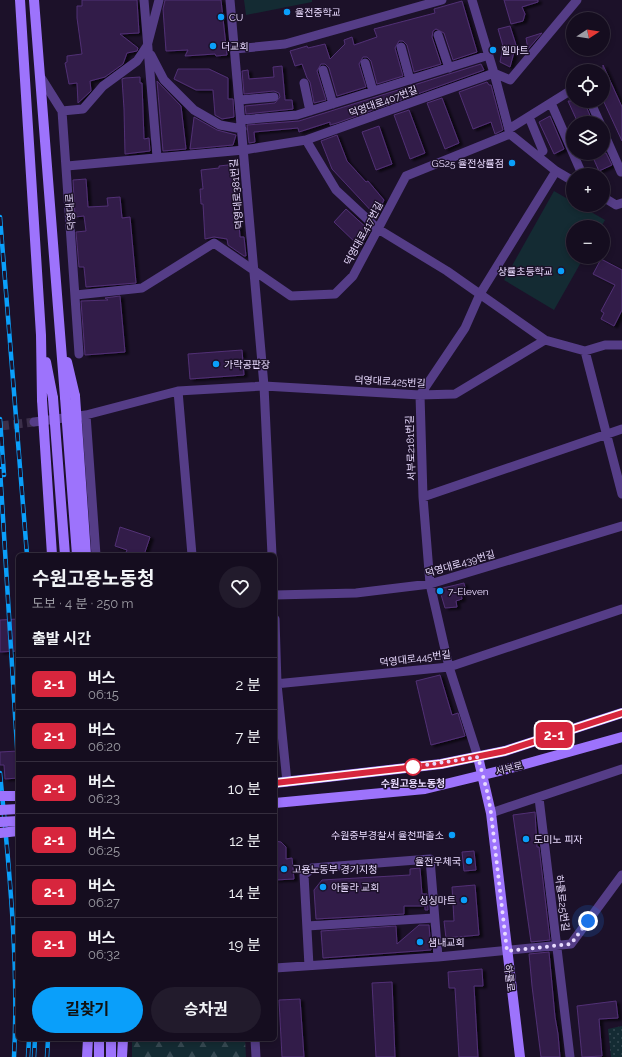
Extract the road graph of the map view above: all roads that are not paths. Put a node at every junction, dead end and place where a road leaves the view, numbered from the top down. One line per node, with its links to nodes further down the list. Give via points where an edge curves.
1 (20, 0): 49 (street)
2 (34, 0): 19 (street)
3 (144, 0): 11 (street)
4 (159, 0): 11 (street)
5 (230, 0): 13 (street, 덕영대로381번길)
6 (442, 0): 9 (street)
7 (472, 0): 14 (street)
8 (577, 0): 18 (street, via 510,80)
9 (410, 4): 13 (street, via 285,44)
10 (438, 34): 16 (street)
11 (147, 46): 28 (street, via 137,61 103,86 83,109); 31 (street, via 164,80 194,110 220,125); 37 (street)
12 (401, 47): 20 (street)
13 (235, 49): 25 (street, 덕영대로381번길)
14 (489, 55): 16 (street); 18 (street)
15 (365, 63): 22 (street)
16 (449, 68): 20 (street)
17 (323, 70): 27 (street)
18 (494, 73): 32 (street); 33 (street, 덕영대로407번길)
19 (40, 76): 28 (street, 덕영대로); 50 (street)
20 (410, 80): 22 (street)
21 (304, 83): 29 (street)
22 (373, 91): 27 (street)
23 (566, 93): 26 (street, 덕영대로417번길)
24 (274, 97): 25 (street)
25 (240, 100): 31 (street, 덕영대로381번길)
26 (551, 103): 30 (street, 덕영대로417번길); 39 (street)
27 (333, 104): 29 (street)
28 (62, 111): 38 (street, 덕영대로)
29 (310, 111): 31 (street)
30 (529, 117): 32 (street, 덕영대로417번길); 36 (street)
31 (242, 124): 35 (street, 덕영대로381번길)
32 (510, 131): 40 (street); 45 (street, 덕영대로417번길, via 406,176)
33 (306, 140): 35 (street, 덕영대로407번길); 45 (street, via 336,190)
34 (610, 147): 41 (street)
35 (244, 150): 37 (street, 덕영대로407번길); 46 (street, 덕영대로381번길)
36 (543, 151)
37 (157, 157): 38 (street, 덕영대로407번길)
38 (67, 166): 48 (street, 덕영대로)
39 (579, 168)
40 (556, 171): 42 (street); 47 (street)
41 (621, 172)
42 (566, 176)
43 (610, 201): 44 (street, via 616,205)
44 (622, 203)
45 (378, 229): 46 (street, 덕영대로417번길, via 353,276 335,294 291,296); 47 (street)
46 (254, 272): 48 (street, 덕영대로417번길, via 214,243 142,288); 55 (street, 덕영대로381번길)
47 (480, 294): 51 (street); 57 (street, via 466,328)
48 (76, 295): 54 (street, 덕영대로)
49 (41, 335): 65 (street, bridge, via 42,400); 66 (street, bridge, via 53,398)
50 (61, 335): 67 (street, bridge); 68 (street, bridge, via 75,396)
51 (545, 340): 53 (street); 57 (street, 덕영대로425번길, via 455,394)
52 (622, 346): 53 (street, via 606,345)
53 (585, 351): 61 (street)
54 (80, 354)
55 (264, 386): 56 (street, 덕영대로425번길); 57 (street, 덕영대로425번길); 71 (street, 덕영대로381번길)
56 (178, 391): 58 (street, 덕영대로425번길); 70 (street)
57 (420, 395): 63 (street, 서부로2181번길)
58 (86, 416): 59 (street, 덕영대로425번길); 69 (street)
59 (34, 422)
60 (622, 429): 61 (street)
61 (607, 435): 62 (street); 63 (street)
62 (622, 494)
63 (423, 497): 72 (street, 서부로2181번길)
64 (622, 526): 72 (street, 덕영대로439번길)
65 (52, 553)
66 (65, 553)
67 (77, 553)
68 (86, 553)
69 (96, 553)
70 (192, 553)
71 (272, 553)
72 (430, 584): 73 (street, 덕영대로439번길, via 356,593); 75 (street, 서부로2181번길)
73 (277, 595)
74 (622, 609): 75 (street, 덕영대로445번길)
75 (449, 667): 76 (street, 덕영대로445번길); 80 (street, 서부로2181번길)
76 (277, 684)
77 (277, 693): 84 (street)
78 (622, 713): 80 (street, 서부로, via 505,751)
79 (622, 737): 82 (street, 서부로)
80 (478, 757): 82 (street, 하률로); 84 (street, 서부로, via 441,764)
81 (622, 769): 87 (street)
82 (483, 775): 88 (street, 서부로, via 425,788); 91 (street, 하률로)
83 (277, 782): 84 (street, 서부로)
84 (287, 782)
85 (0, 796): 86 (street, bridge)
86 (16, 796)
87 (539, 798): 91 (street); 99 (street, 하률로25번길)
88 (277, 803)
89 (16, 809): 90 (street, bridge)
90 (0, 810)
91 (491, 813): 100 (street, 하률로)
92 (16, 821): 93 (street, bridge)
93 (0, 822)
94 (16, 831): 95 (street, bridge)
95 (0, 833)
96 (622, 875): 99 (street, via 571,944)
97 (434, 918): 98 (street); 98 (street, via 430,859 312,868 304,875); 101 (street)
98 (307, 926): 102 (street)
99 (557, 946): 100 (street); 115 (street, 하률로25번길)
100 (507, 951): 101 (street); 114 (street, 하률로)
101 (438, 957): 102 (street)
102 (309, 966): 103 (street)
103 (277, 968)
104 (88, 1041): 109 (street)
105 (100, 1041): 110 (street)
106 (111, 1041): 111 (street)
107 (123, 1041): 112 (street)
108 (255, 1041): 113 (street)
109 (87, 1057)
110 (99, 1057)
111 (110, 1057)
112 (122, 1057)
113 (256, 1057)
114 (520, 1057)
115 (570, 1057)

